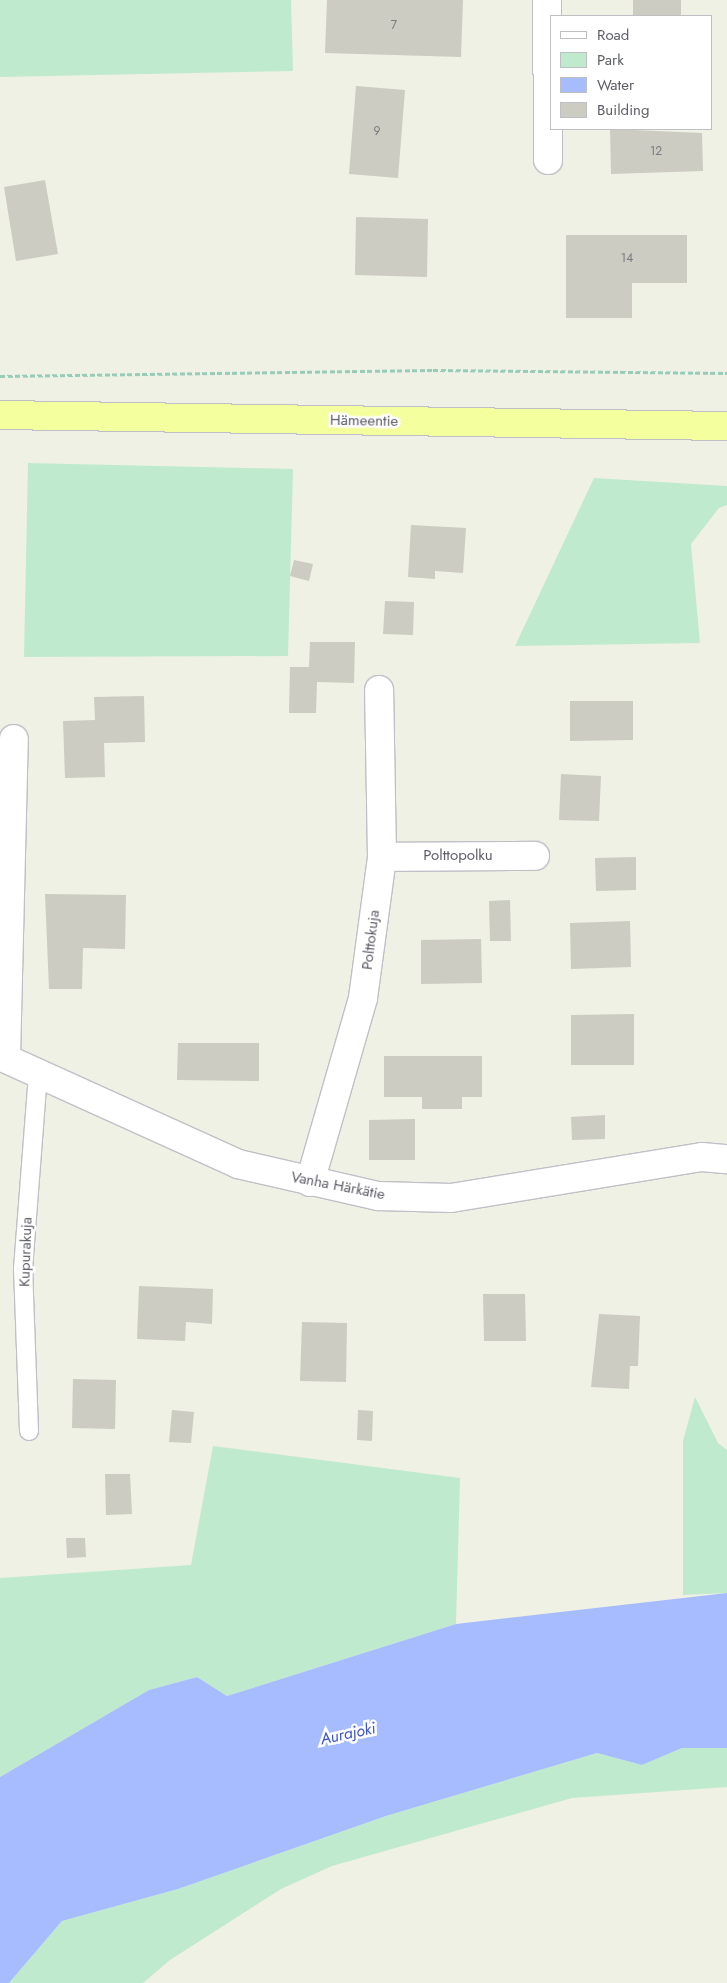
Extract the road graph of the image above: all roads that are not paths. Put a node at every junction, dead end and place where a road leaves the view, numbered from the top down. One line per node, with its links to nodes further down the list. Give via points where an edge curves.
1 (547, 0): 2 (street)
2 (548, 160)
3 (0, 415): 4 (highway, Hämeentie)
4 (727, 426)
5 (379, 690): 8 (street, Polttokuja)
6 (14, 739): 9 (street)
7 (535, 856): 8 (street, Polttopolku)
8 (382, 857): 12 (street, Polttokuja, via 364,998)
9 (3, 1057): 10 (street, Vanha Härkätie)
10 (38, 1073): 12 (street, Vanha Härkätie, via 238,1164); 13 (lane, Kupurakuja, via 23,1268)
11 (727, 1159): 12 (street, Vanha Härkätie, via 702,1157 451,1198 378,1196)
12 (310, 1182)
13 (29, 1431)

